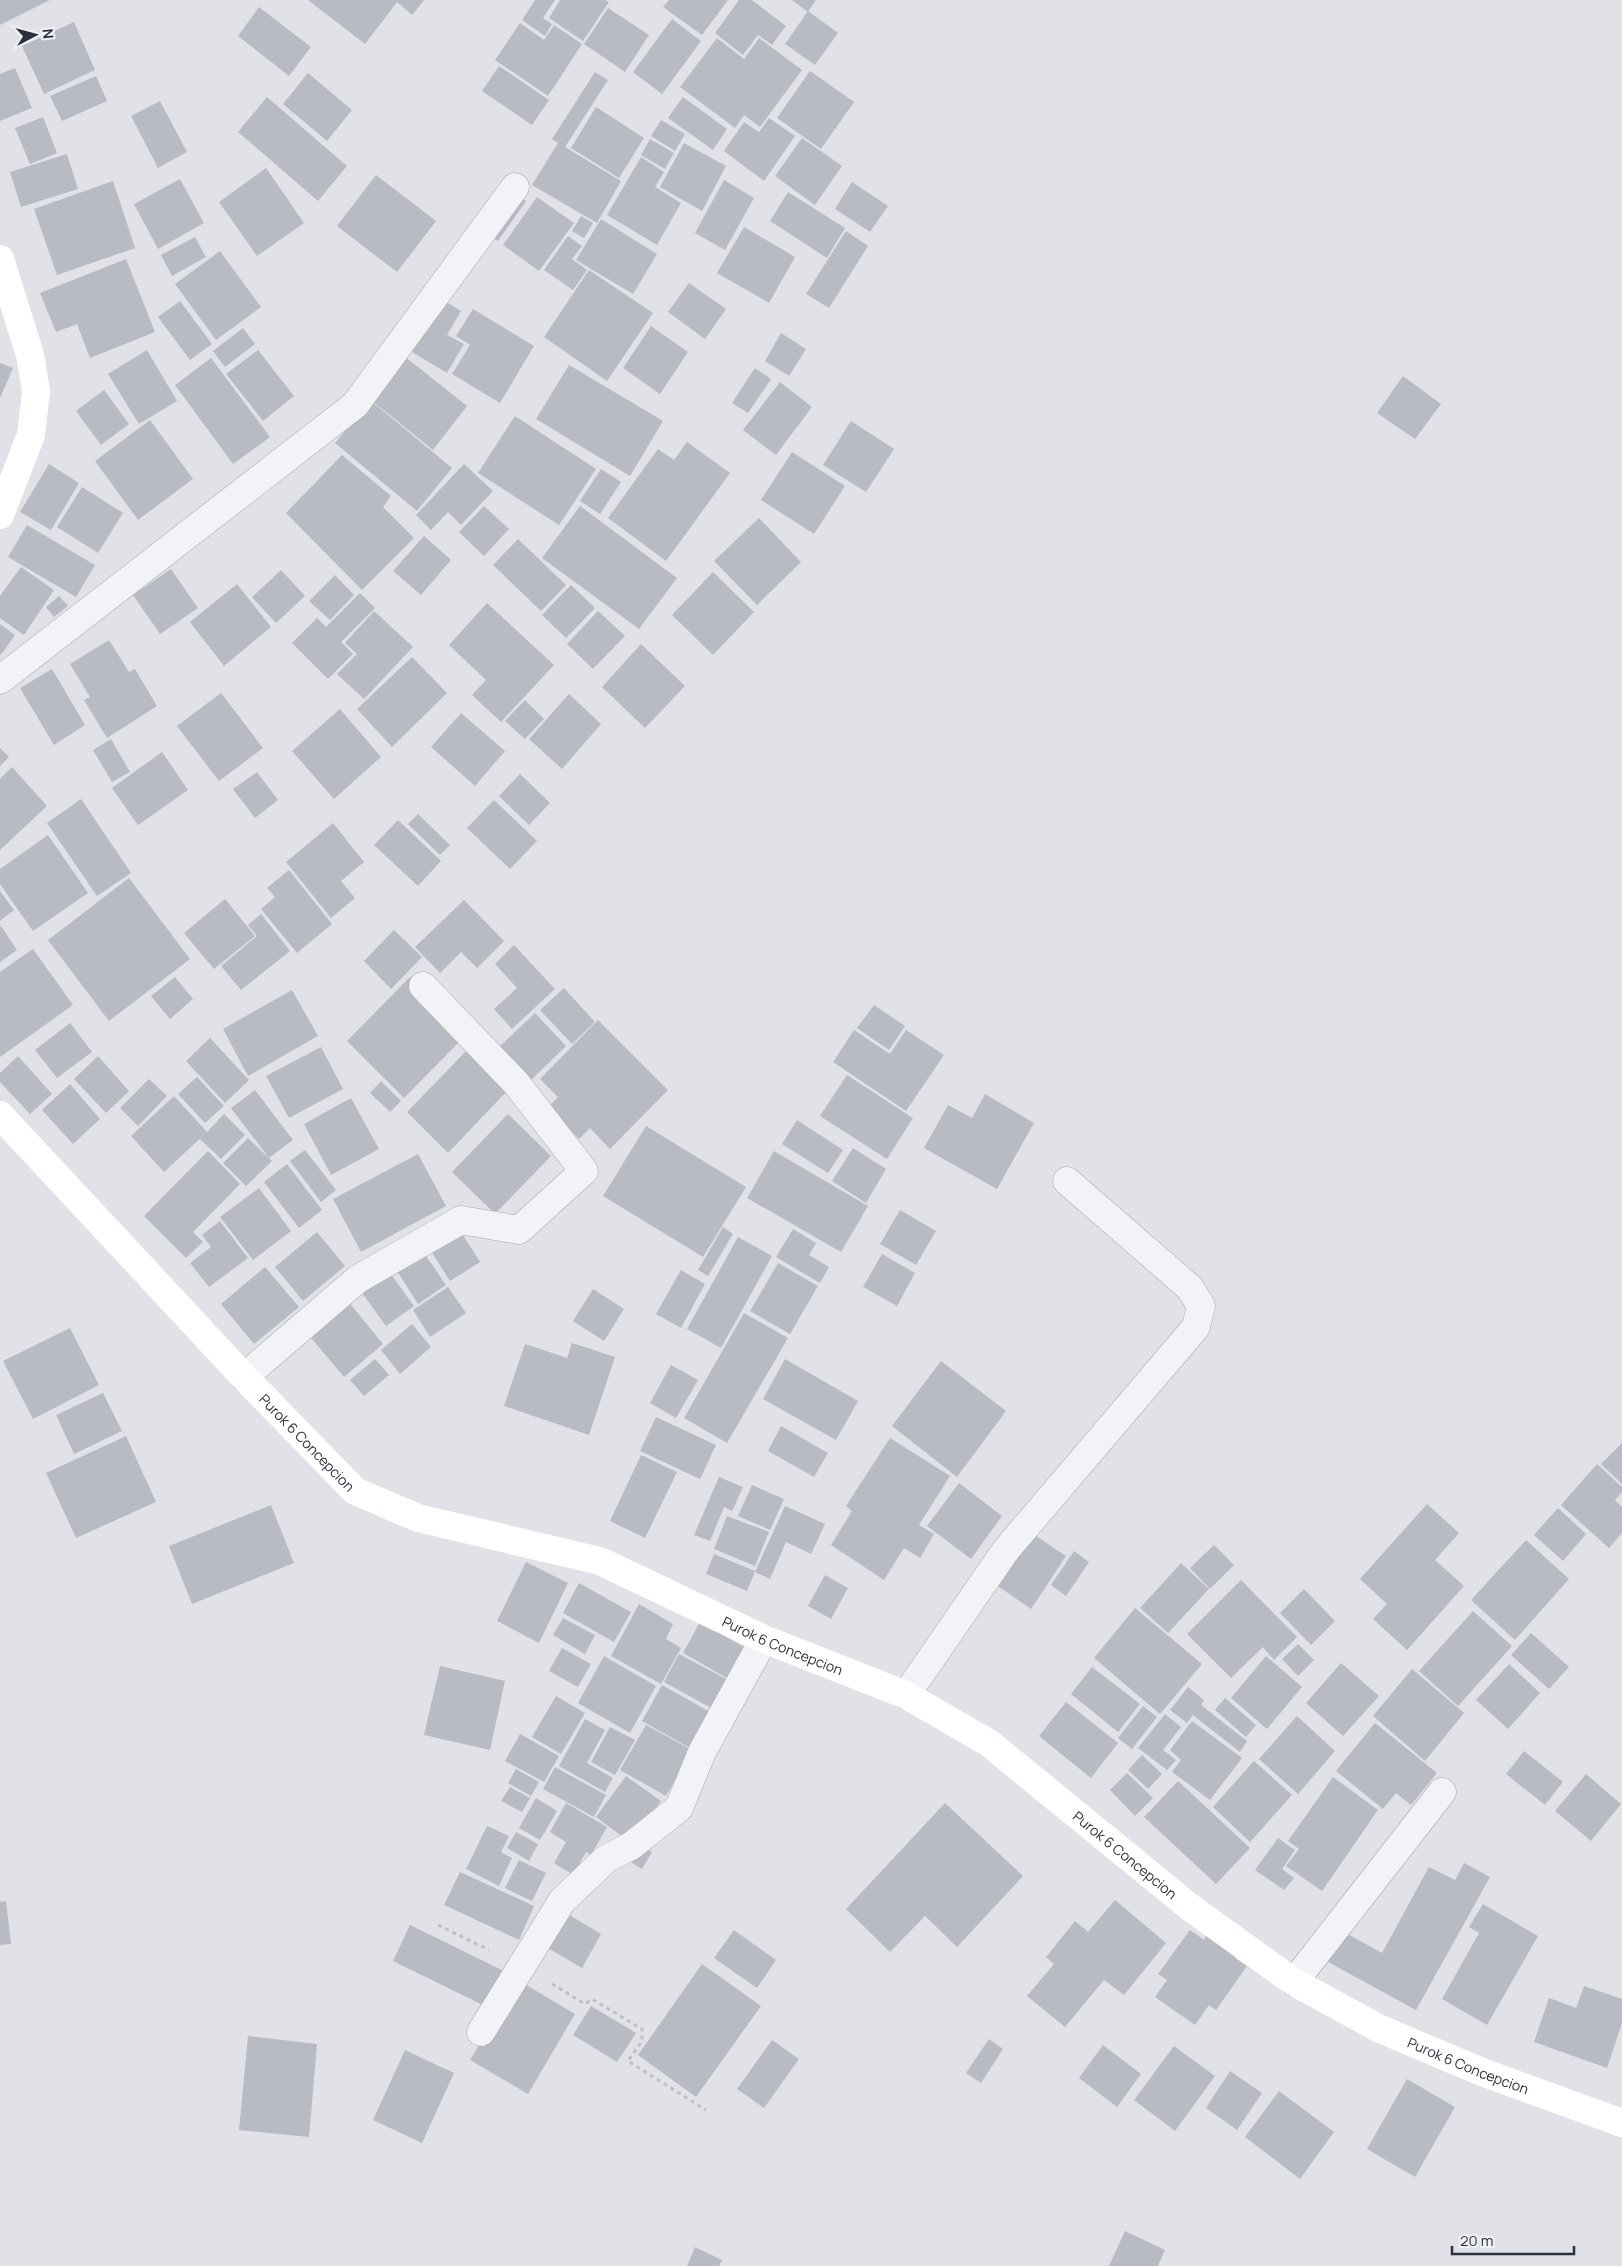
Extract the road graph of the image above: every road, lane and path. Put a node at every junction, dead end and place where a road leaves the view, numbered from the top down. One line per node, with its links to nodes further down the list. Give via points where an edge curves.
1 (515, 187): 4 (street, via 355,405)
2 (0, 259): 3 (street, via 30,355 36,392 31,435)
3 (0, 515)
4 (0, 680)
5 (423, 986): 8 (street, via 517,1084 584,1171 519,1230 461,1220 358,1279)
6 (0, 1115): 8 (street, Purok 6 Concepcion)
7 (1067, 1181): 10 (street, via 1190,1288 1201,1306 1196,1327 1006,1550)
8 (244, 1377): 9 (street, Purok 6 Concepcion, via 355,1491 418,1518 600,1561)
9 (764, 1640): 10 (street, Purok 6 Concepcion); 13 (street, via 702,1752 678,1808 631,1846 606,1859 562,1901)
10 (906, 1695): 14 (street, Purok 6 Concepcion, via 989,1743 1191,1908)
11 (1442, 1792): 14 (street)
12 (438, 1924): 13 (path)
13 (521, 1966): 15 (street); 16 (path, via 585,2004 592,1999 642,2030 642,2041 628,2061)
14 (1294, 1982): 17 (street, Purok 6 Concepcion, via 1387,2032 1482,2072)
15 (481, 2032)
16 (706, 2110)
17 (1622, 2123)

